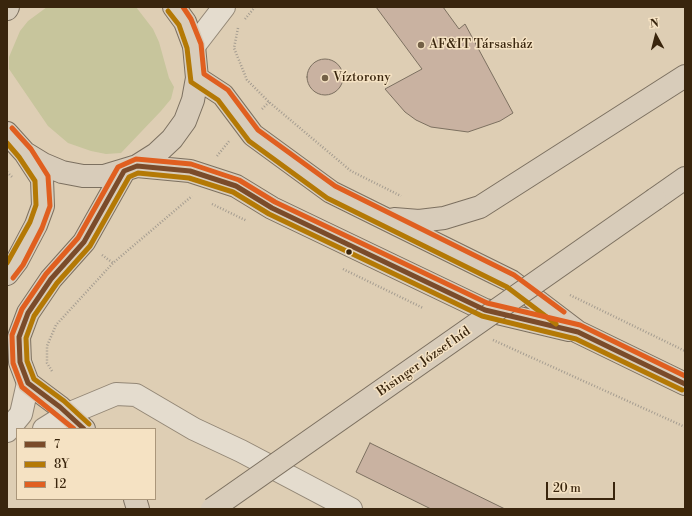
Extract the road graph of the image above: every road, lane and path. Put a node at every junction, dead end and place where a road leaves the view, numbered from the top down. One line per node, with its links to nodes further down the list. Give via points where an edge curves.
1 (174, 7): 8 (main road, via 185,22)
2 (224, 7): 8 (street)
3 (248, 7): 5 (path)
4 (255, 7): 5 (path)
5 (251, 11): 6 (path)
6 (243, 22)
7 (239, 27): 11 (path, via 234,48 247,80)
8 (194, 46): 10 (main road)
9 (685, 76): 19 (main road, via 480,206 444,218 419,221)
10 (197, 78): 14 (main road, via 193,100 185,121 172,139 156,154); 19 (main road, via 223,95 253,136 301,172 331,192)
11 (269, 102)
12 (7, 133): 13 (main road)
13 (25, 153): 14 (main road, via 49,167 83,176 104,176); 20 (main road, via 42,178 43,206 17,261)
14 (131, 169): 16 (main road, via 190,171); 23 (main road, via 84,242 51,278 28,313 19,337 20,362)
15 (7, 172): 18 (path)
16 (204, 175): 21 (main road, via 236,186 272,208 486,310); 22 (path, via 194,195 113,263 56,325 47,346 47,363)
17 (685, 178): 29 (main road, Bisinger József híd, bridge)
18 (16, 183)
19 (386, 218): 21 (main road, via 511,281)
20 (7, 274)
21 (578, 332): 24 (main road)
22 (54, 375)
23 (28, 383): 25 (main road); 28 (street, via 21,414)
24 (685, 384)
25 (68, 414): 26 (street); 27 (main road); 30 (street, via 116,394 136,394 194,429)
26 (46, 428)
27 (83, 428)
28 (7, 431)
29 (212, 509)
30 (351, 509)

